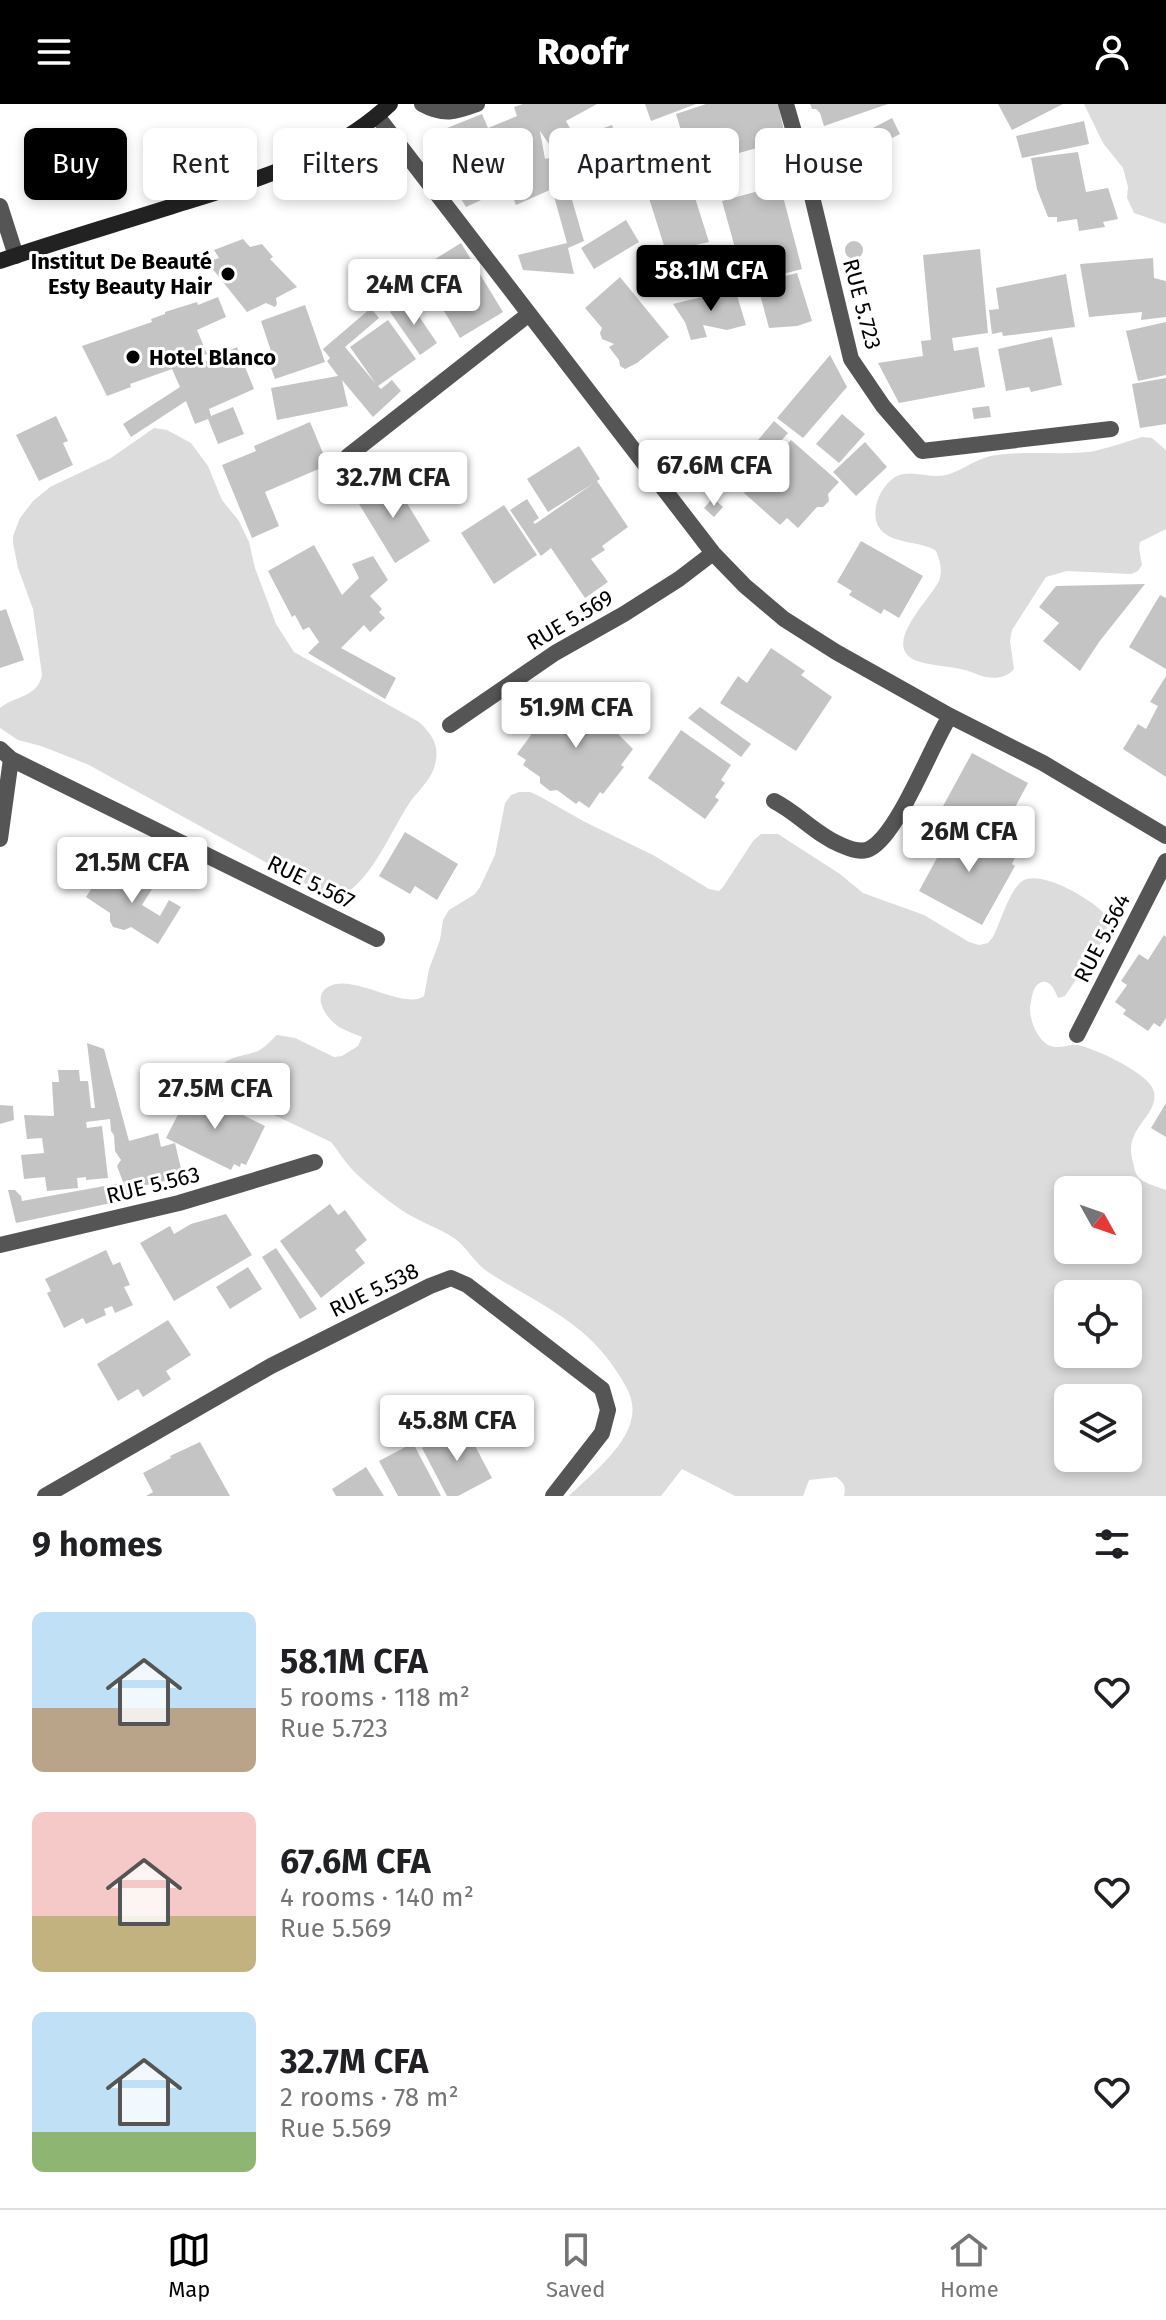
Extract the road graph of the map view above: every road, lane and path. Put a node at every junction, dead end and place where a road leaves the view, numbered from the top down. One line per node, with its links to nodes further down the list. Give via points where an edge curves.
1 (390, 104): 5 (main road)
2 (422, 104): 3 (street, via 452,113)
3 (477, 104)
4 (786, 104): 9 (street, RUE 5.723, via 851,359 922,451)
5 (377, 116): 7 (main road, via 314,155 255,180); 8 (street)
6 (0, 206): 7 (street)
7 (8, 258)
8 (529, 314): 10 (street); 11 (street)
9 (1111, 429)
10 (348, 456)
11 (713, 553): 12 (street, via 784,619); 13 (street, RUE 5.569)
12 (950, 716): 15 (street, via 895,821 870,849 839,845); 16 (street, via 1043,763)
13 (450, 725)
14 (6, 754): 17 (street); 19 (street, RUE 5.567)
15 (774, 801)
16 (1166, 836)
17 (0, 839)
18 (1166, 861): 20 (street, RUE 5.564)
19 (377, 939)
20 (1077, 1035)
21 (315, 1162): 22 (street, RUE 5.563, via 179,1203)
22 (0, 1245)
23 (45, 1496): 24 (street, RUE 5.538, via 271,1366 451,1278 602,1389 608,1410 602,1433)
24 (553, 1496)

